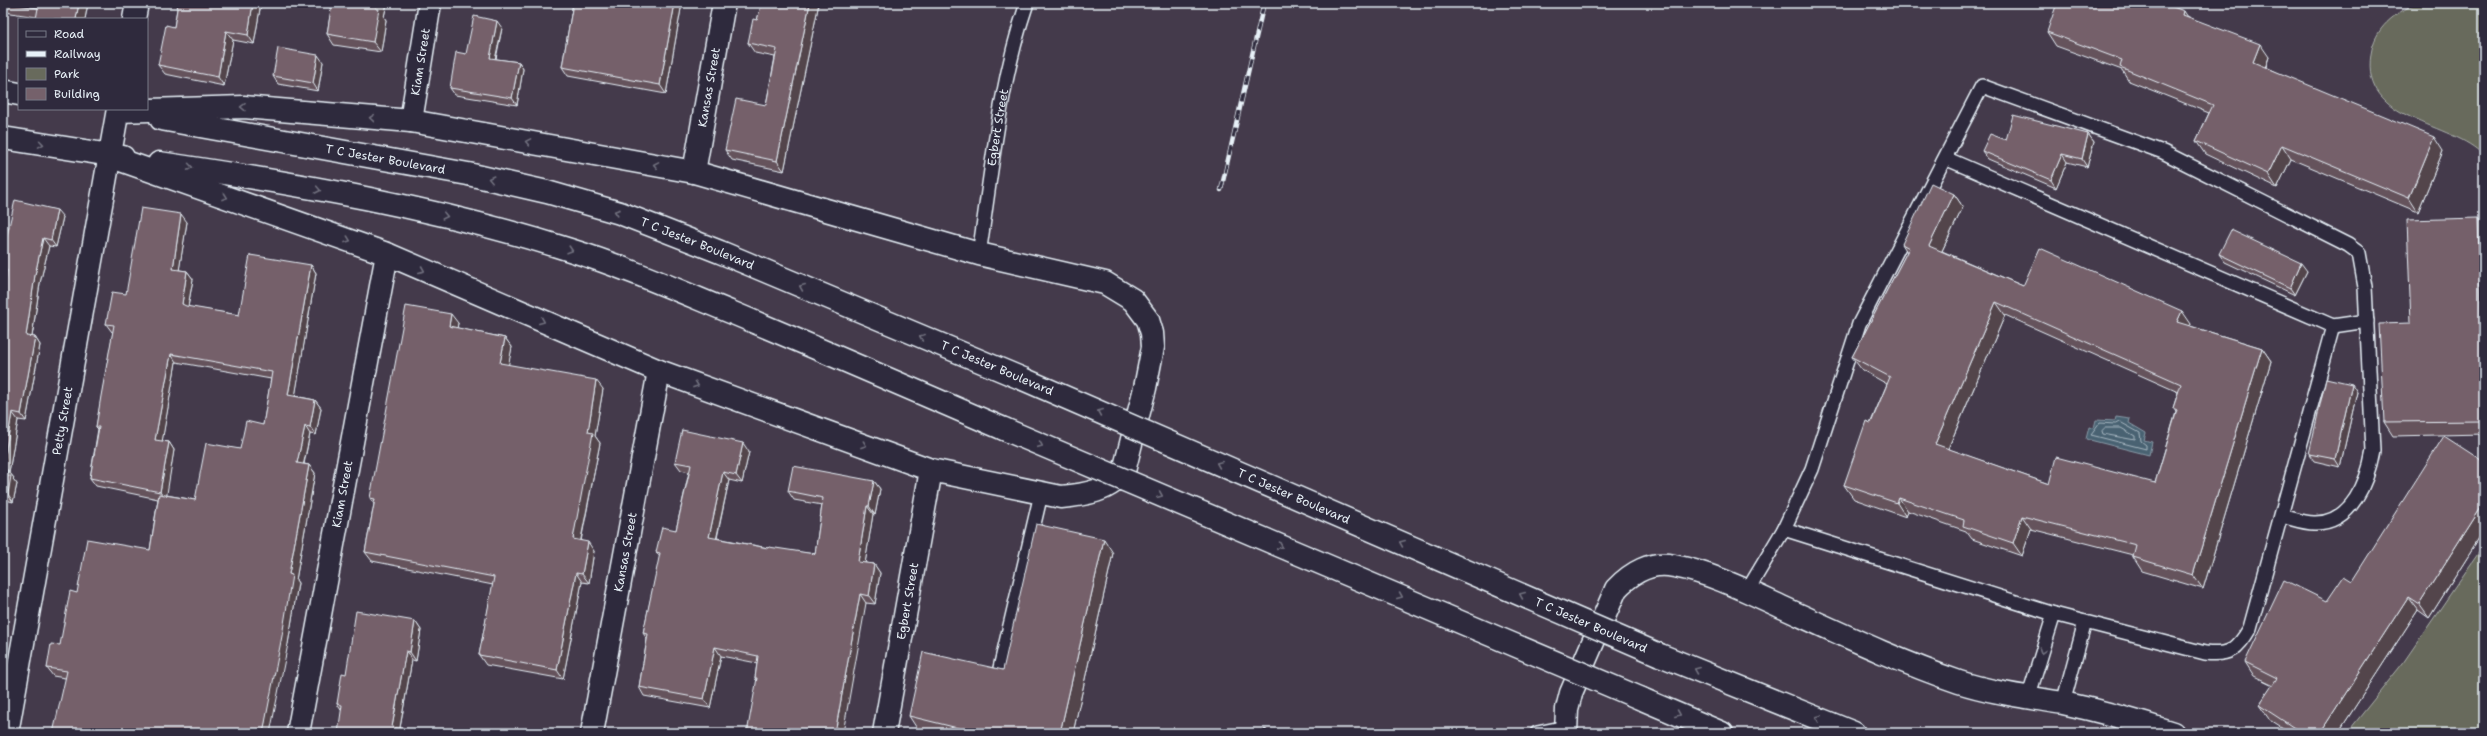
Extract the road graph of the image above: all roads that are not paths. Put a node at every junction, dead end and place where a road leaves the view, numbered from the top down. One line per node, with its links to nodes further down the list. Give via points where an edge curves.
1 (137, 3): 5 (main road)
2 (430, 3): 10 (main road, Kiam Street)
3 (724, 3): 14 (main road, Kansas Street)
4 (1027, 3): 16 (lane, Egbert Street, via 1013,44 1003,86)
5 (134, 18)
6 (3, 91): 7 (main road)
7 (18, 94)
8 (148, 109): 10 (main road, one-way to 8, via 244,107)
9 (114, 110): 12 (main road, Petty Street); 37 (main road, T C Jester Boulevard, one-way to 9, bridge, via 1660,655 1023,379 720,252 620,213 547,192 468,174)
10 (411, 121): 14 (main road, one-way to 10)
11 (3, 138): 12 (main road, one-way to 12)
12 (110, 156): 15 (main road, one-way to 15); 31 (main road, Petty Street); 36 (main road, one-way to 36, bridge, via 223,172 397,205 498,229 571,250 675,289)
13 (1945, 158): 17 (lane, via 1982,86 2163,152 2359,253); 18 (lane); 23 (lane, via 1859,324 1812,470)
14 (694, 172): 16 (main road)
15 (387, 254): 19 (main road, one-way to 19); 32 (main road, Kiam Street)
16 (979, 254): 21 (main road, via 1105,283 1133,300 1148,320 1152,333 1153,348 1145,388 1121,476 1110,486 1074,496)
17 (2367, 321): 18 (lane); 22 (lane, via 2374,451 2365,485 2345,510 2330,520 2314,523)
18 (2333, 326): 22 (lane)
19 (659, 371): 20 (main road, one-way to 20); 33 (main road, Kansas Street)
20 (931, 470): 21 (main road); 34 (main road, Egbert Street)
21 (1041, 494): 27 (lane)
22 (2280, 516): 26 (lane, via 2250,628 2242,642 2231,650 2220,655 2205,653)
23 (1784, 528): 24 (lane); 25 (lane)
24 (1746, 591): 28 (main road, via 1960,682); 30 (main road, via 1674,566 1650,566 1626,578 1607,605 1571,693)
25 (2054, 614): 26 (lane); 28 (lane, one-way to 28)
26 (2085, 622): 29 (lane)
27 (1000, 668)
28 (2028, 698): 29 (main road)
29 (2063, 703): 38 (main road, via 2120,716)
30 (1566, 730): 35 (lane)
31 (6, 733)
32 (298, 733)
33 (592, 733)
34 (884, 733)
35 (1537, 733)
36 (1722, 733)
37 (1854, 733)
38 (2174, 733)

